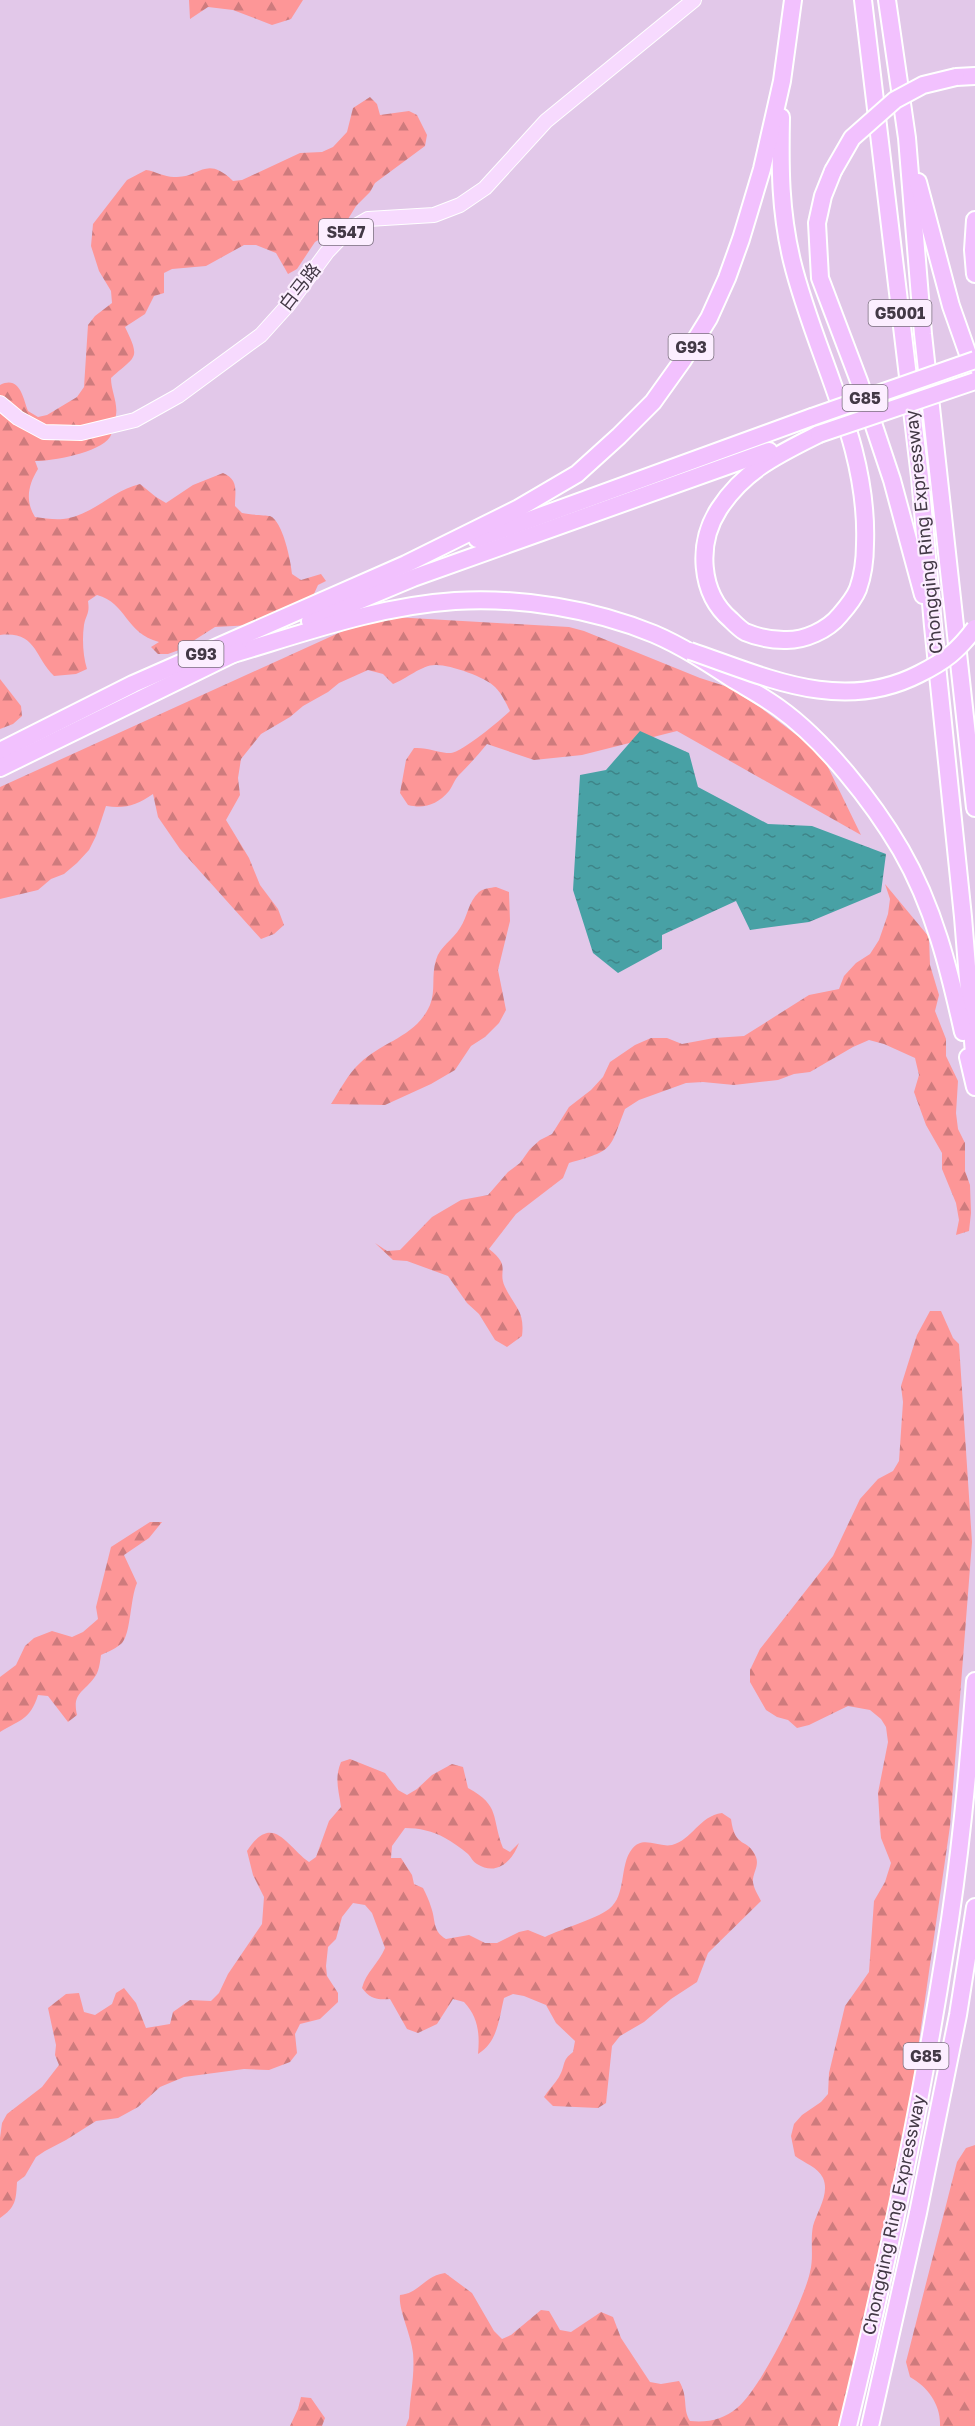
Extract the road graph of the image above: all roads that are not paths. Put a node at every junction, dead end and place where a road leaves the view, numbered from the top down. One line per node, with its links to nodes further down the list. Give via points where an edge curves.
1 (694, 0): 13 (main road, 白马路 / S547, via 546,121 485,188 460,205 434,215 368,219 347,231 261,335 178,396 135,420 81,433 44,432)
2 (793, 0): 6 (highway, G93)
3 (863, 0): 16 (highway, Chongqing Ring Expressway / G5001, via 920,477)
4 (888, 0): 7 (highway, Chongqing Ring Expressway)
5 (975, 76): 16 (highway, G85, bridge, via 923,85 895,100 852,138 833,171 818,222 820,278 892,480)
6 (782, 81): 14 (highway, via 782,214 806,312 844,412 866,521 865,558 858,588 832,624 808,636 787,640 743,631 722,613 710,594 704,569 705,543 718,510 761,464); 15 (highway, G93, via 762,169 727,278 709,318 653,402 577,474 519,508)
7 (907, 138): 11 (highway, via 951,306); 22 (highway, Chongqing Ring Expressway / G5001, via 923,334)
8 (975, 220): 9 (highway)
9 (975, 274)
10 (975, 360): 15 (highway, bridge)
11 (975, 374)
12 (975, 381): 14 (highway, bridge)
13 (0, 403)
14 (819, 434): 19 (highway, via 413,578)
15 (406, 564): 20 (highway, G93, via 133,684)
16 (933, 626): 23 (highway, Chongqing Ring Expressway / G85)
17 (975, 628): 18 (highway, G93, bridge, via 947,660 885,688 852,693 788,684)
18 (690, 651): 19 (highway, G93, via 611,620 505,600 455,601 360,616); 24 (highway, bridge, via 780,708 816,741 848,775 902,850 922,890 948,963)
19 (230, 655): 21 (highway, G93)
20 (0, 751)
21 (0, 768)
22 (975, 808)
23 (975, 1066)
24 (975, 1087)
25 (975, 1681): 27 (highway, Chongqing Ring Expressway / G85, via 944,1962 897,2208)
26 (975, 1907): 28 (highway, Chongqing Ring Expressway / G85, via 921,2202)
27 (848, 2426)
28 (870, 2426)

